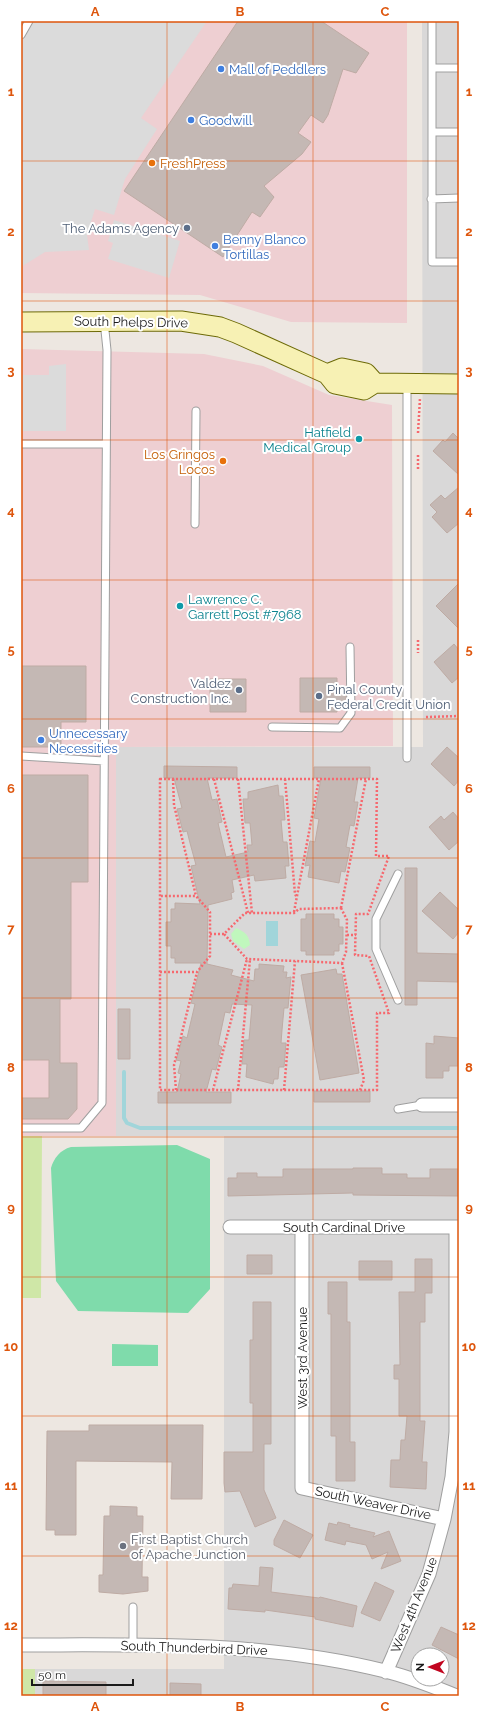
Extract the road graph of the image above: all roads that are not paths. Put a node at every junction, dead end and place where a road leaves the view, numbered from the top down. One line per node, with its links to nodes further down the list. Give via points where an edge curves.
1 (29, 21): 3 (lane)
2 (432, 21): 4 (lane)
3 (21, 35)
4 (432, 68): 5 (lane); 6 (lane)
5 (459, 68)
6 (432, 132): 7 (lane); 9 (lane)
7 (459, 132)
8 (459, 198): 9 (lane)
9 (431, 199): 10 (lane, via 432,262)
10 (459, 262)
11 (104, 321): 12 (street, South Phelps Drive); 13 (street, South Phelps Drive, via 180,321 220,327 327,374 335,384 364,390 375,383); 17 (lane, via 107,350)
12 (21, 322)
13 (407, 384): 14 (street, South Phelps Drive); 22 (lane)
14 (459, 384)
15 (196, 411): 18 (lane)
16 (21, 444): 17 (lane)
17 (106, 444): 23 (lane)
18 (195, 524)
19 (350, 647): 20 (lane, via 350,713 340,728)
20 (272, 727)
21 (21, 756): 23 (lane)
22 (407, 758)
23 (104, 761): 29 (lane, via 102,1103 81,1128)
24 (398, 874): 25 (lane, via 376,919 376,949)
25 (398, 1000)
26 (422, 1105): 27 (street); 28 (lane)
27 (459, 1105)
28 (398, 1109)
29 (21, 1128)
30 (230, 1227): 31 (street, South Cardinal Drive)
31 (302, 1227): 32 (street, South Cardinal Drive); 33 (street, West 3rd Avenue)
32 (457, 1227): 34 (street, West 4th Avenue, via 456,1432 452,1477)
33 (302, 1488): 34 (street, South Weaver Drive)
34 (444, 1519): 38 (street, West 4th Avenue, via 429,1574)
35 (133, 1607): 37 (lane)
36 (21, 1645): 37 (street, South Thunderbird Drive)
37 (133, 1645): 38 (street, South Thunderbird Drive, via 213,1646 264,1650)
38 (386, 1672): 39 (street, South Thunderbird Drive)
39 (457, 1696)

